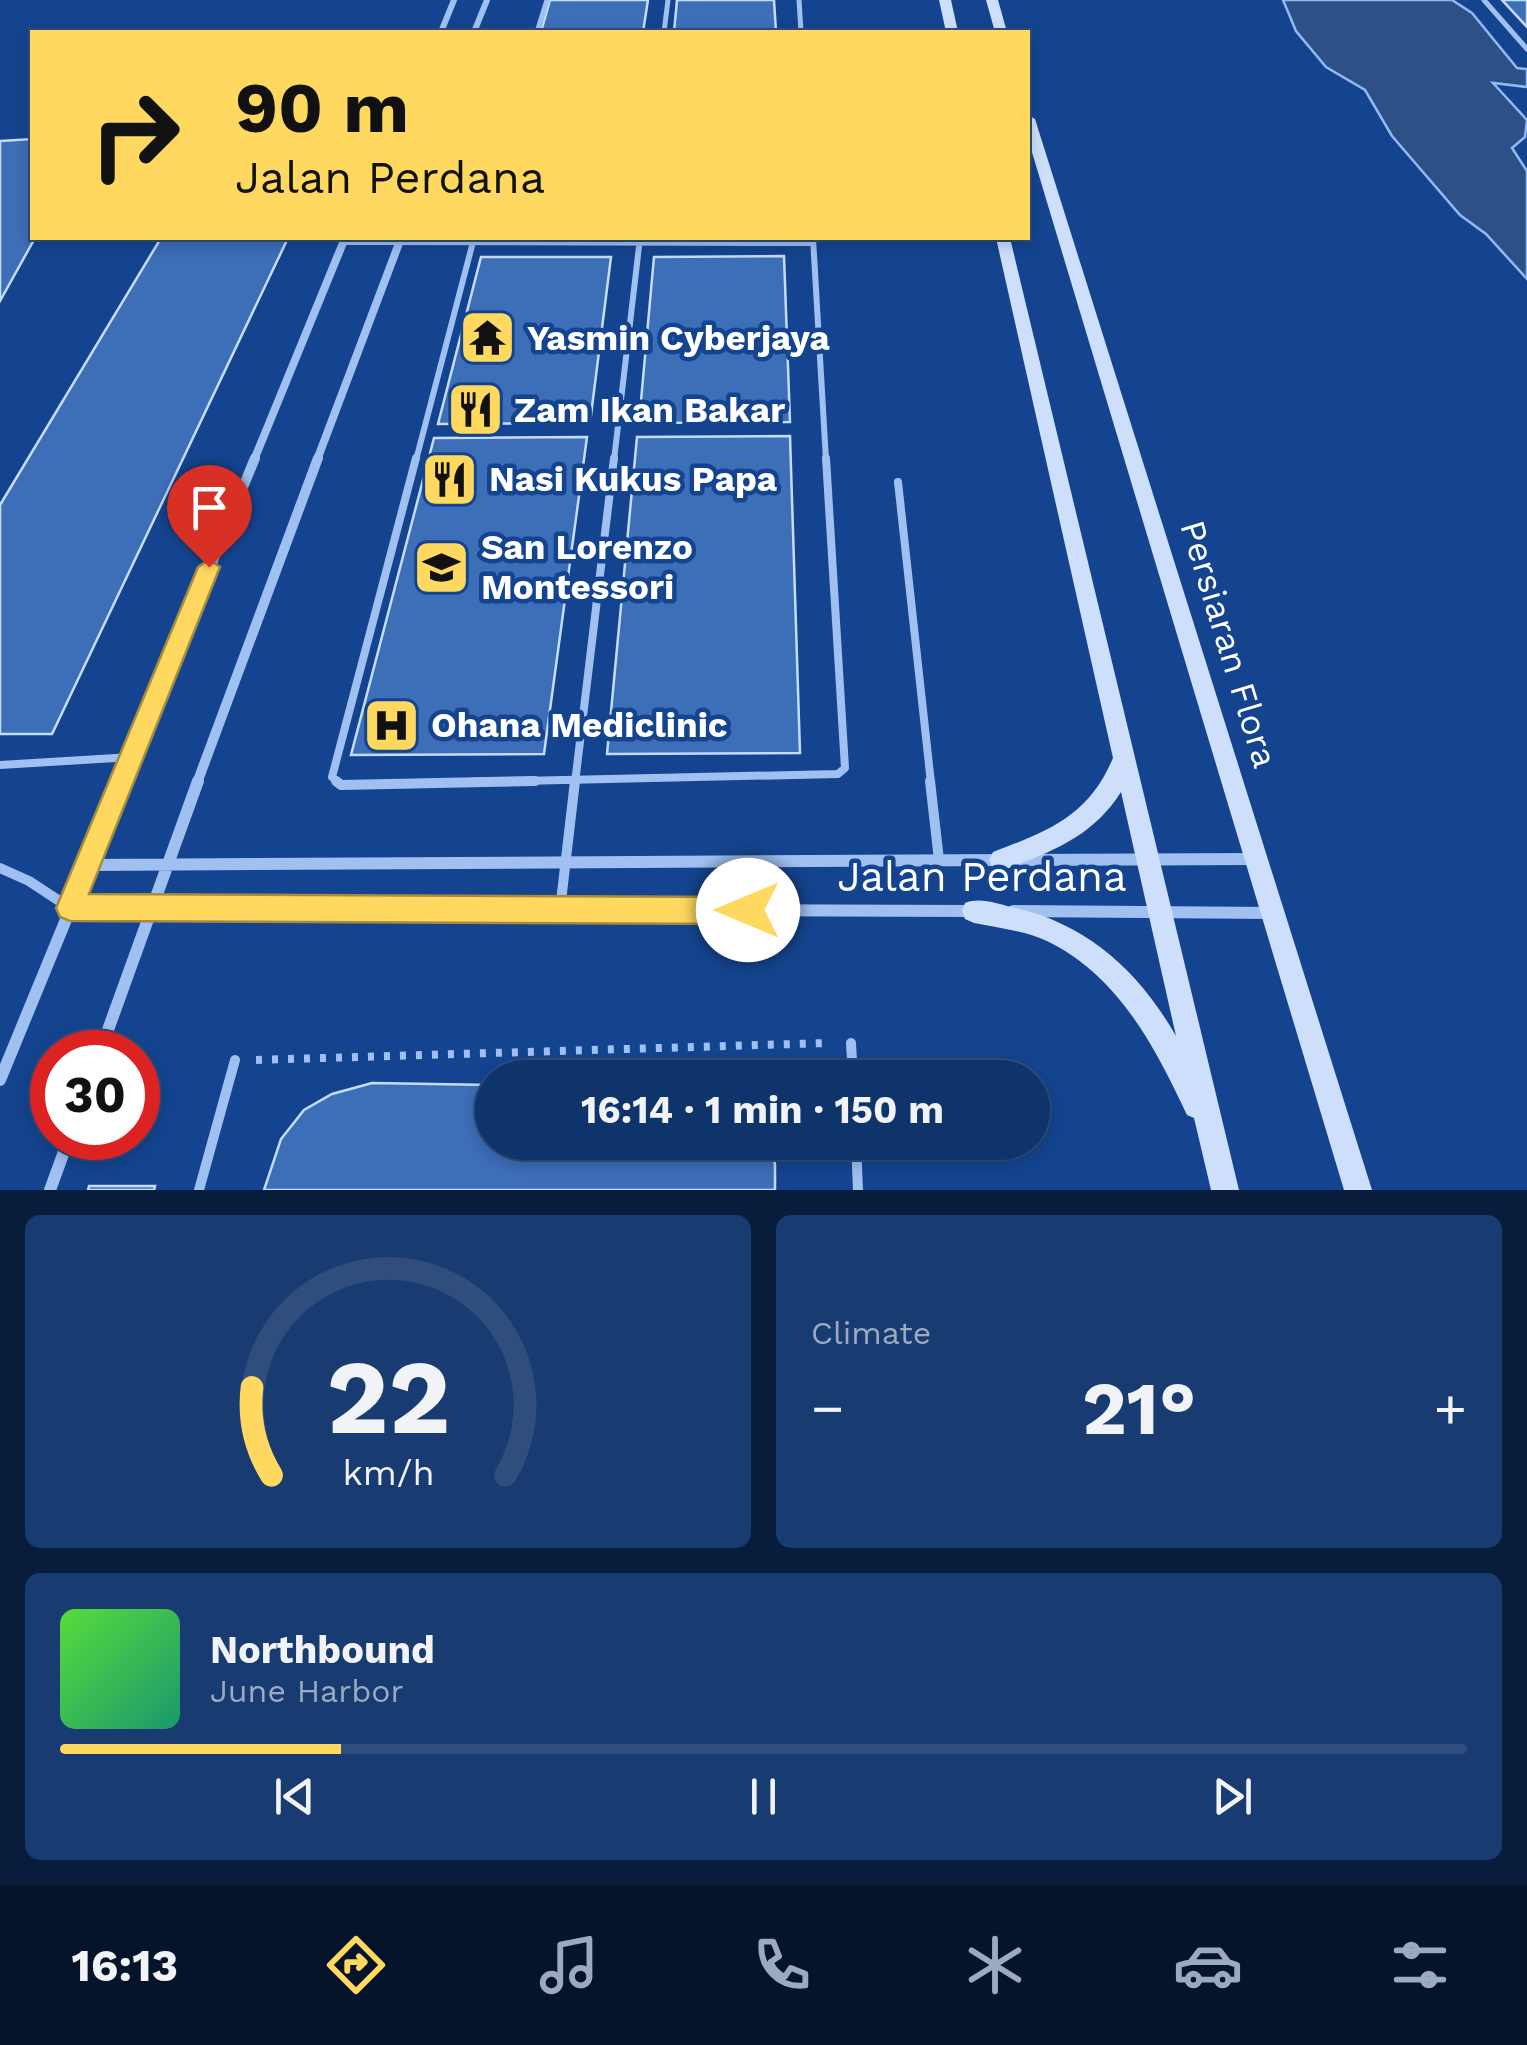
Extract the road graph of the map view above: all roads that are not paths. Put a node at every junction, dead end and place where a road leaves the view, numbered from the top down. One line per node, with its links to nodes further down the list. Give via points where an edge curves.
1 (454, 0): 9 (street)
2 (487, 0): 10 (street)
3 (547, 0): 11 (lane)
4 (668, 0): 12 (lane)
5 (799, 0): 13 (lane)
6 (992, 0): 15 (main road)
7 (1484, 0): 16 (lane)
8 (944, 1): 14 (main road)
9 (442, 30)
10 (475, 30)
11 (538, 30)
12 (664, 30)
13 (801, 30)
14 (951, 30)
15 (1000, 30)
16 (1527, 49)
17 (1030, 126): 29 (main road, Persiaran Flora)
18 (344, 240): 19 (lane); 25 (street)
19 (400, 240): 20 (lane); 35 (street)
20 (473, 240): 21 (lane); 28 (lane, via 332,776 341,785)
21 (640, 240): 22 (lane); 28 (lane)
22 (813, 240): 28 (lane, via 845,768 838,774)
23 (1003, 240): 26 (main road)
24 (898, 482): 30 (lane)
25 (132, 757): 27 (lane); 34 (street)
26 (1125, 757): 31 (main road, via 1114,786 1089,817); 32 (main road)
27 (0, 765)
28 (576, 780): 33 (lane)
29 (1256, 859): 32 (street, Jalan Perdana); 42 (main road, Persiaran Flora)
30 (939, 860): 31 (street, Jalan Perdana); 33 (street, Jalan Perdana)
31 (1001, 860): 32 (street, Jalan Perdana)
32 (1149, 860): 41 (main road)
33 (567, 862): 35 (street, Jalan Perdana); 39 (lane)
34 (89, 865): 35 (street, Jalan Perdana); 37 (street)
35 (167, 865): 38 (street)
36 (0, 868): 37 (lane)
37 (70, 908): 38 (street, Jalan Perdana); 47 (street)
38 (152, 908): 39 (street, Jalan Perdana); 43 (street)
39 (560, 910): 40 (street, Jalan Perdana)
40 (974, 911): 41 (street, Jalan Perdana); 48 (main road, via 1059,934 1124,984 1162,1033)
41 (1160, 911): 42 (street, Jalan Perdana); 48 (main road)
42 (1272, 913): 55 (main road, Persiaran Flora)
43 (108, 1030)
44 (851, 1043): 46 (lane)
45 (235, 1060): 52 (lane)
46 (852, 1060)
47 (0, 1080)
48 (1213, 1139): 54 (main road)
49 (61, 1160): 51 (street)
50 (857, 1160): 53 (lane)
51 (50, 1190)
52 (199, 1190)
53 (858, 1190)
54 (1225, 1190)
55 (1358, 1190)

